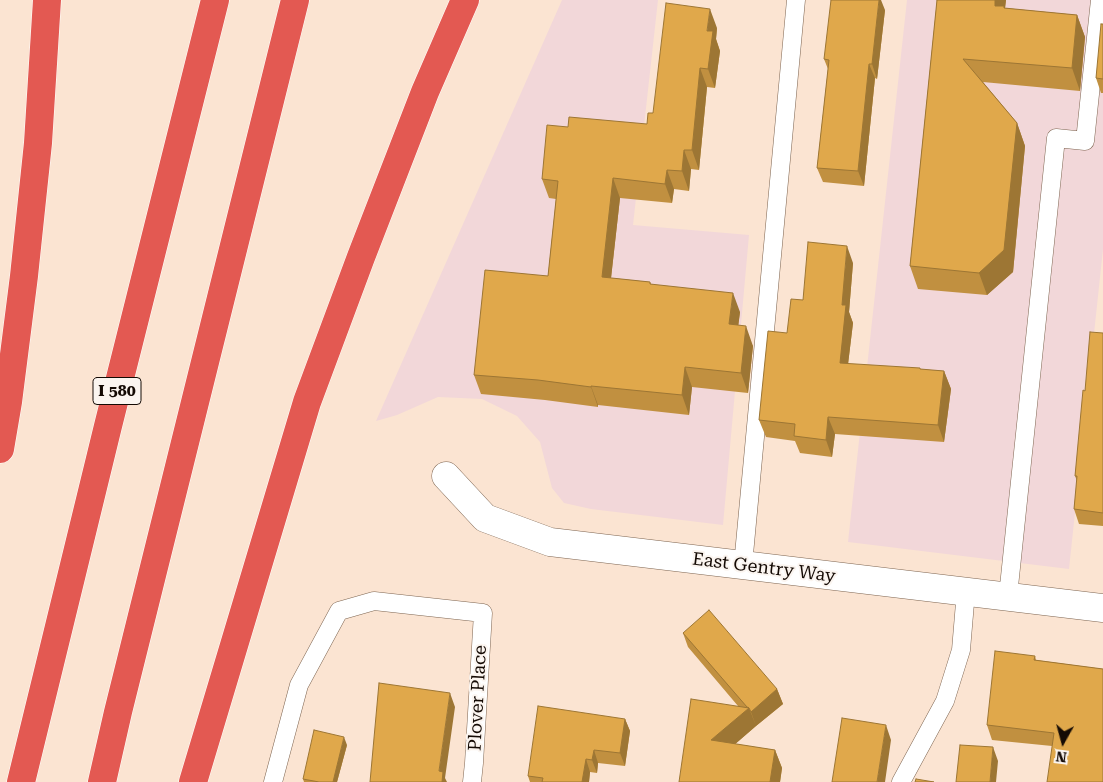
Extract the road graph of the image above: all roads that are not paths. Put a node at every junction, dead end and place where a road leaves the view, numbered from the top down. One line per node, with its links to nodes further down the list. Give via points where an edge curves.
1 (47, 0): 7 (highway, via 38,143)
2 (215, 0): 13 (highway, I 580)
3 (295, 0): 14 (highway)
4 (465, 0): 15 (highway, via 424,92 307,402)
5 (796, 0): 9 (lane)
6 (1100, 0): 11 (lane, via 1085,141 1056,138)
7 (0, 449)
8 (446, 476): 9 (street, East Gentry Way, via 485,518 550,542)
9 (744, 565): 10 (street, East Gentry Way)
10 (966, 591): 11 (street, East Gentry Way); 18 (lane, via 961,650 944,701)
11 (1008, 596): 12 (street, East Gentry Way)
12 (1103, 608)
13 (21, 782)
14 (102, 782)
15 (193, 782)
16 (273, 782): 17 (lane, Plover Place, via 299,685 339,611 374,601 483,614)
17 (472, 782)
18 (901, 782)

